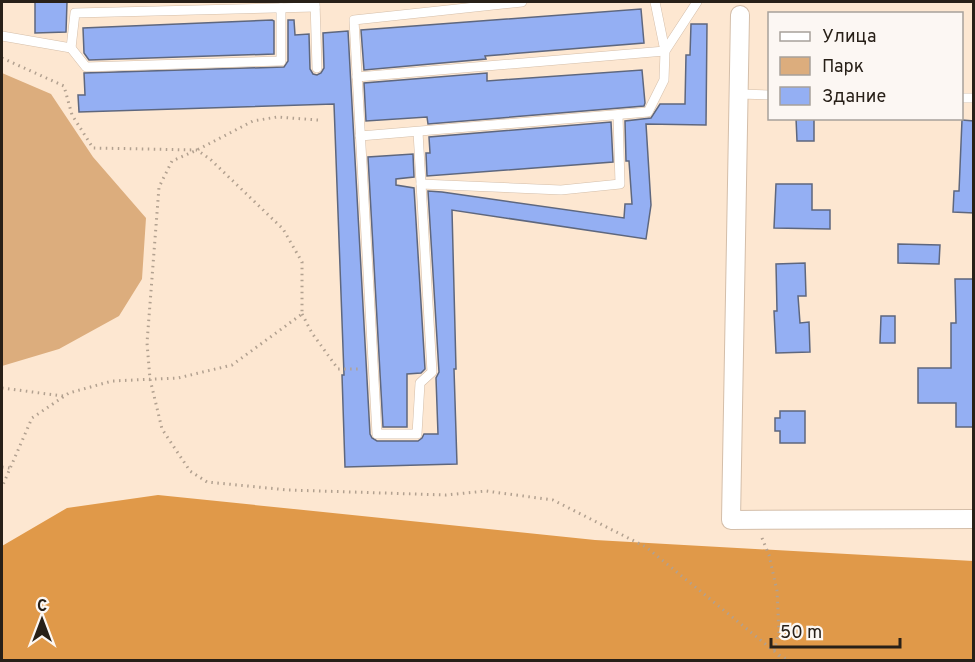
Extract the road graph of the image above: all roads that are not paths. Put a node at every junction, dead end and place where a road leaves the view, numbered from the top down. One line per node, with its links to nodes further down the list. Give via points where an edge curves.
1 (522, 2): 11 (lane, via 354,20)
2 (655, 2): 9 (lane)
3 (697, 2): 9 (lane)
4 (315, 4): 5 (lane); 10 (lane)
5 (281, 8): 8 (lane, via 75,13); 8 (lane, via 281,61 86,67)
6 (740, 15): 12 (street)
7 (2, 36): 8 (lane)
8 (71, 48)
9 (665, 51): 11 (lane); 14 (lane, via 664,80 648,112)
10 (316, 68)
11 (357, 77): 16 (lane)
12 (739, 94): 13 (lane); 18 (street, via 731,520)
13 (768, 94)
14 (618, 115): 15 (lane); 17 (lane, via 620,184 561,190)
15 (418, 132): 16 (lane); 17 (lane)
16 (360, 136): 17 (lane, via 377,434 417,434 420,383 432,372)
17 (421, 184)
18 (974, 519)

